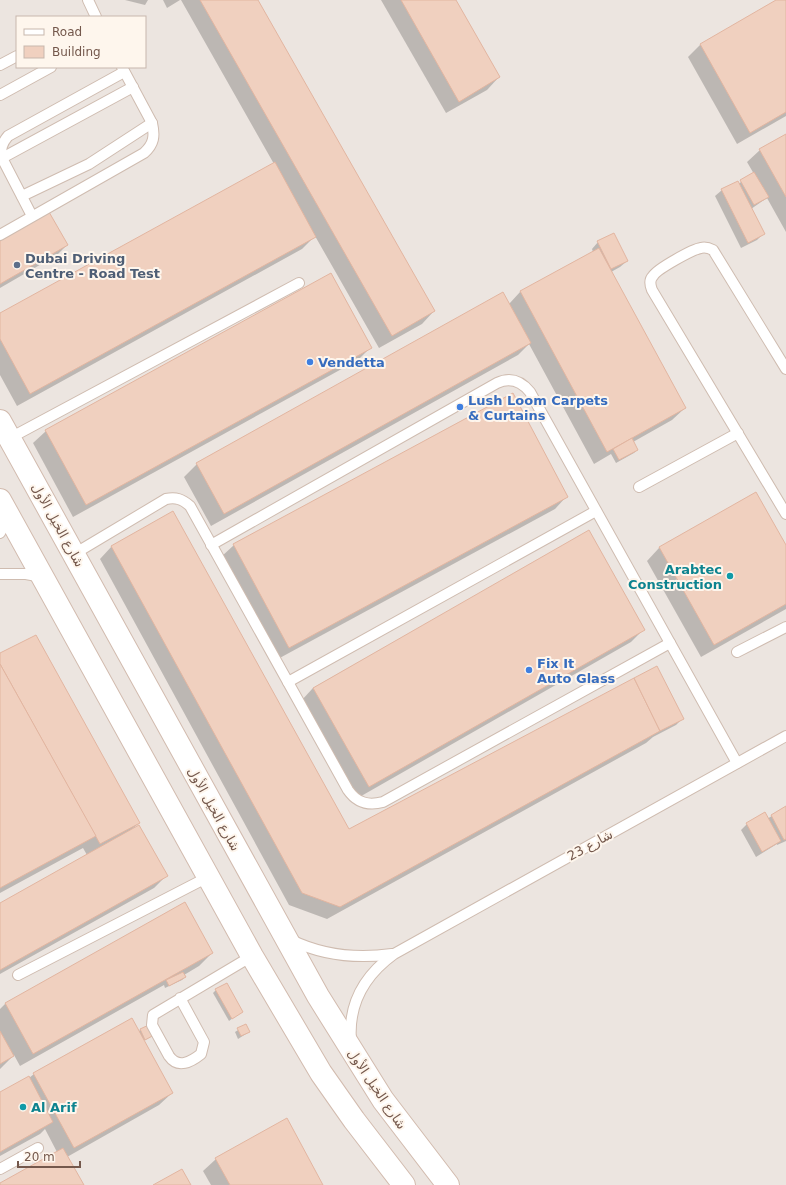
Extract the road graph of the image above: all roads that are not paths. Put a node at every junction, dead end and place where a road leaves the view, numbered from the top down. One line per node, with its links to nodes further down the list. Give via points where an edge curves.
1 (88, 0): 2 (lane)
2 (94, 16)
3 (16, 57): 4 (lane)
4 (0, 65)
5 (49, 68): 8 (lane)
6 (123, 69): 7 (lane); 10 (lane, via 8,136 1,146)
7 (132, 87): 9 (lane); 10 (lane)
8 (0, 95)
9 (152, 123): 11 (lane, via 89,164); 12 (lane, via 155,134 144,153)
10 (2, 158): 11 (lane)
11 (22, 196): 12 (lane)
12 (32, 216): 14 (lane)
13 (0, 223): 14 (lane)
14 (13, 227): 15 (lane)
15 (0, 235)
16 (299, 283): 18 (lane)
17 (786, 370): 19 (lane, via 713,250 698,248 655,273 650,286 652,290)
18 (5, 429): 25 (main road, شارع الخيل الأول)
19 (738, 433): 20 (lane); 22 (lane)
20 (640, 487)
21 (596, 511): 24 (lane, via 530,392 521,383 509,380 497,383); 29 (lane); 31 (lane)
22 (786, 514)
23 (3, 516): 27 (main road)
24 (211, 545): 25 (lane, via 190,506 172,498 160,502); 31 (lane)
25 (74, 554): 35 (main road, شارع الخيل الأول)
26 (0, 574): 27 (lane)
27 (42, 577): 34 (main road)
28 (786, 627): 30 (lane)
29 (670, 643): 31 (lane, via 383,802 374,804 358,801 348,790); 33 (lane)
30 (737, 652)
31 (288, 682)
32 (786, 736): 33 (lane, شارع 23)
33 (737, 763): 36 (lane, شارع 23)
34 (210, 876): 37 (main road); 38 (lane)
35 (285, 937): 36 (lane, شارع 23, via 338,956 357,958); 40 (main road, شارع الخيل الأول)
36 (394, 954): 40 (lane, شارع 23, via 373,972 358,995 351,1024)
37 (252, 956): 39 (lane); 43 (main road, via 322,1074)
38 (18, 975)
39 (180, 998): 39 (lane, via 158,1011 151,1020 169,1056 180,1064 201,1054 204,1042)
40 (354, 1055): 44 (main road, شارع الخيل الأول, via 388,1106)
41 (38, 1148): 42 (lane)
42 (0, 1169)
43 (404, 1185)
44 (448, 1185)

